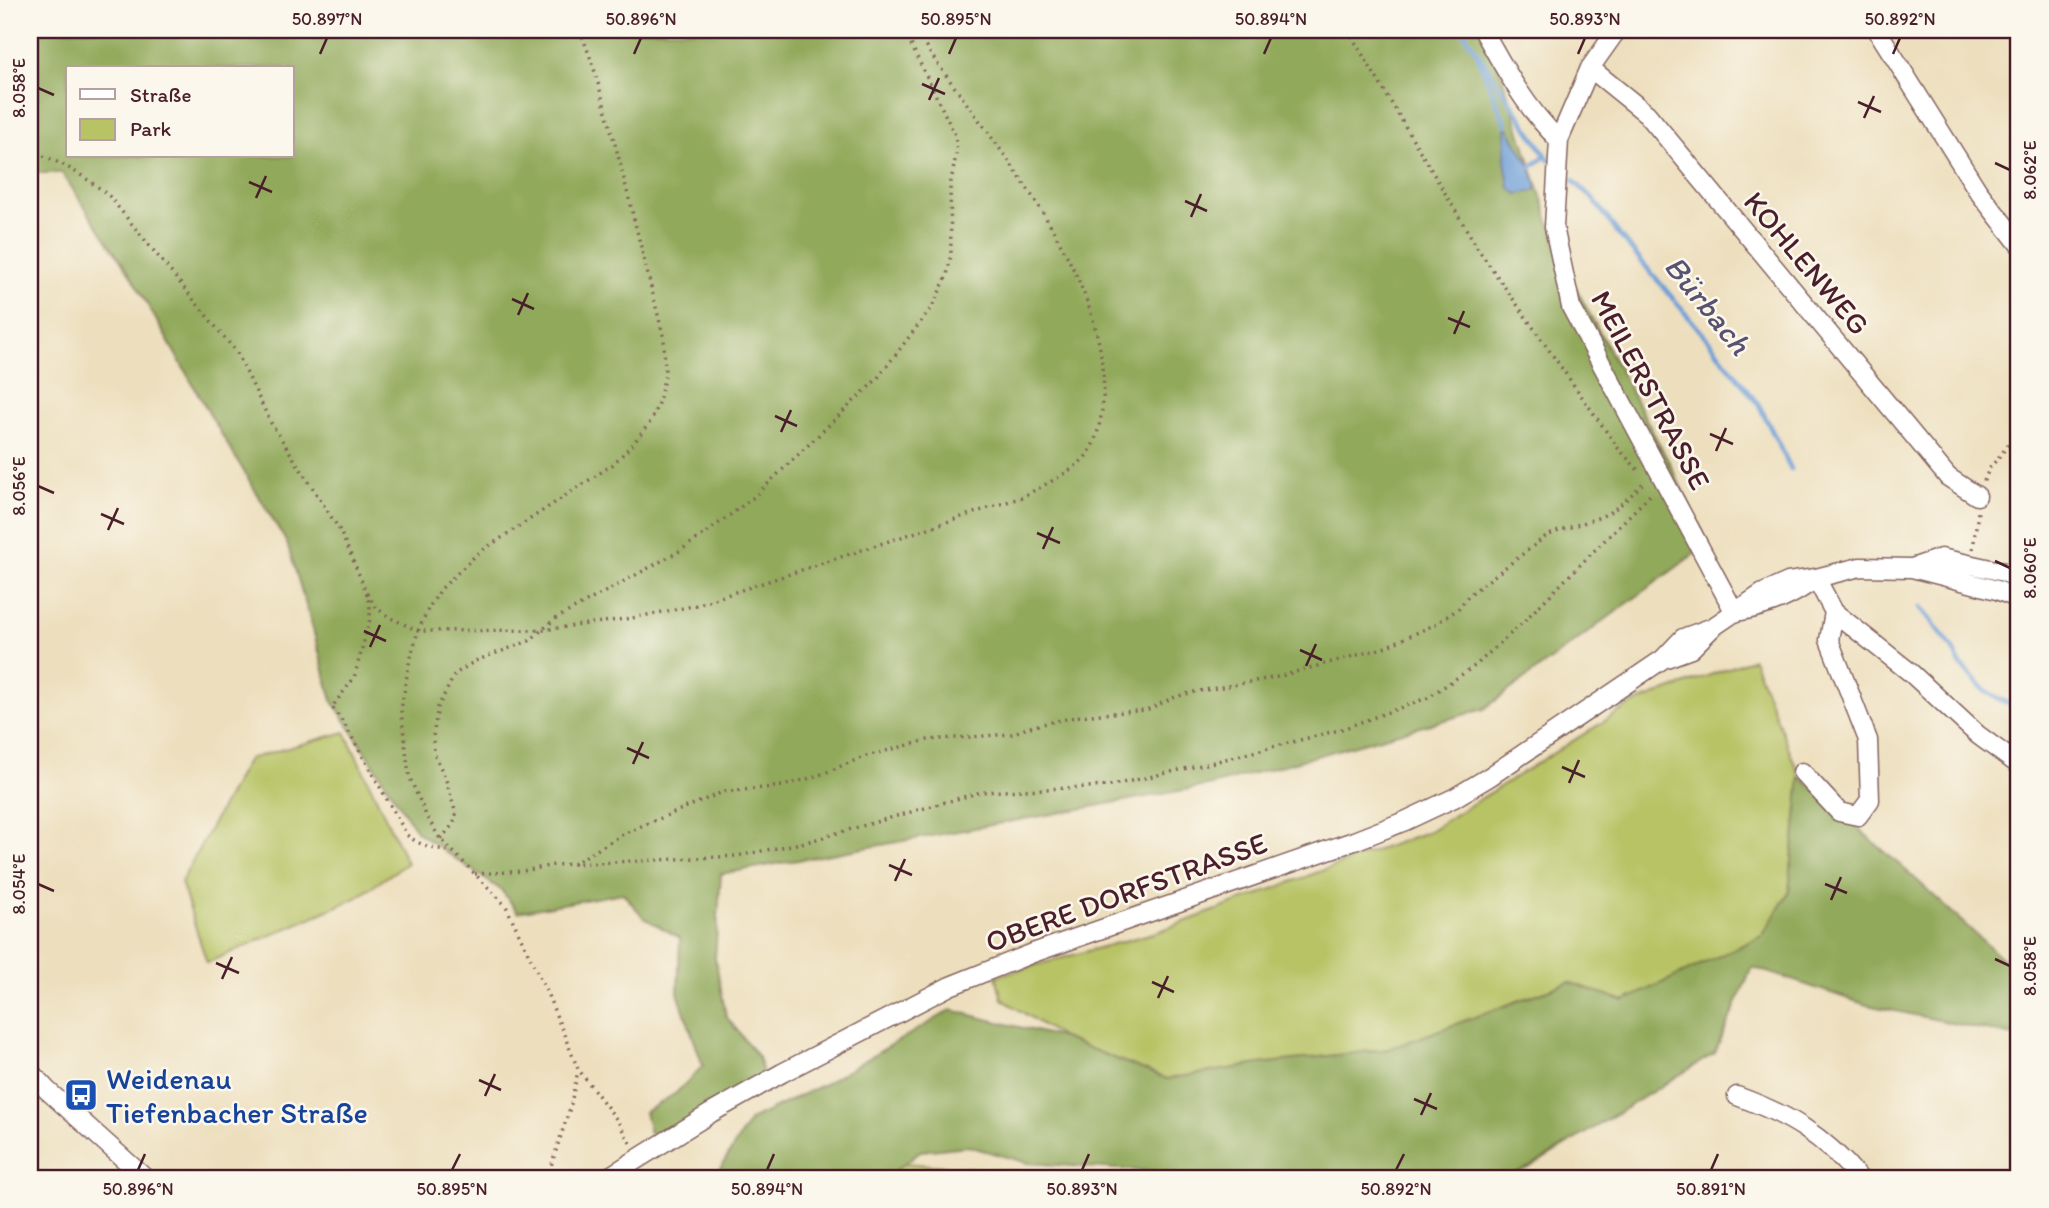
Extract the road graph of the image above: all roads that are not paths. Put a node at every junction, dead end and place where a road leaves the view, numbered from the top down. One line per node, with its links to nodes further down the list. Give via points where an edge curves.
1 (1483, 30): 5 (street, via 1542,124)
2 (1617, 30): 4 (street, MEILERSTRASSE)
3 (1877, 30): 6 (street, via 1978,191)
4 (1590, 68): 5 (street, MEILERSTRASSE); 7 (street, KOHLENWEG, via 1647,114 1948,477)
5 (1559, 140): 13 (street, MEILERSTRASSE, via 1554,228 1571,307 1657,479)
6 (2019, 244)
7 (1978, 504)
8 (1912, 568): 9 (street, OBERE DORFSTRASSE, via 1860,567); 10 (street, OBERE DORFSTRASSE, via 1941,558); 11 (street, OBERE DORFSTRASSE)
9 (1816, 578): 12 (street); 13 (street, OBERE DORFSTRASSE, via 1772,604)
10 (2019, 579)
11 (2019, 599)
12 (1834, 612): 14 (street); 15 (street, via 1829,639 1868,740 1870,800 1858,816 1839,811)
13 (1735, 613): 19 (street, OBERE DORFSTRASSE, via 1691,649 1662,659 1454,798 1354,841 950,986 782,1073)
14 (2019, 765)
15 (1802, 772)
16 (30, 1072): 18 (street)
17 (1737, 1096): 20 (street, via 1808,1129)
18 (145, 1178)
19 (607, 1178)
20 (1859, 1178)

